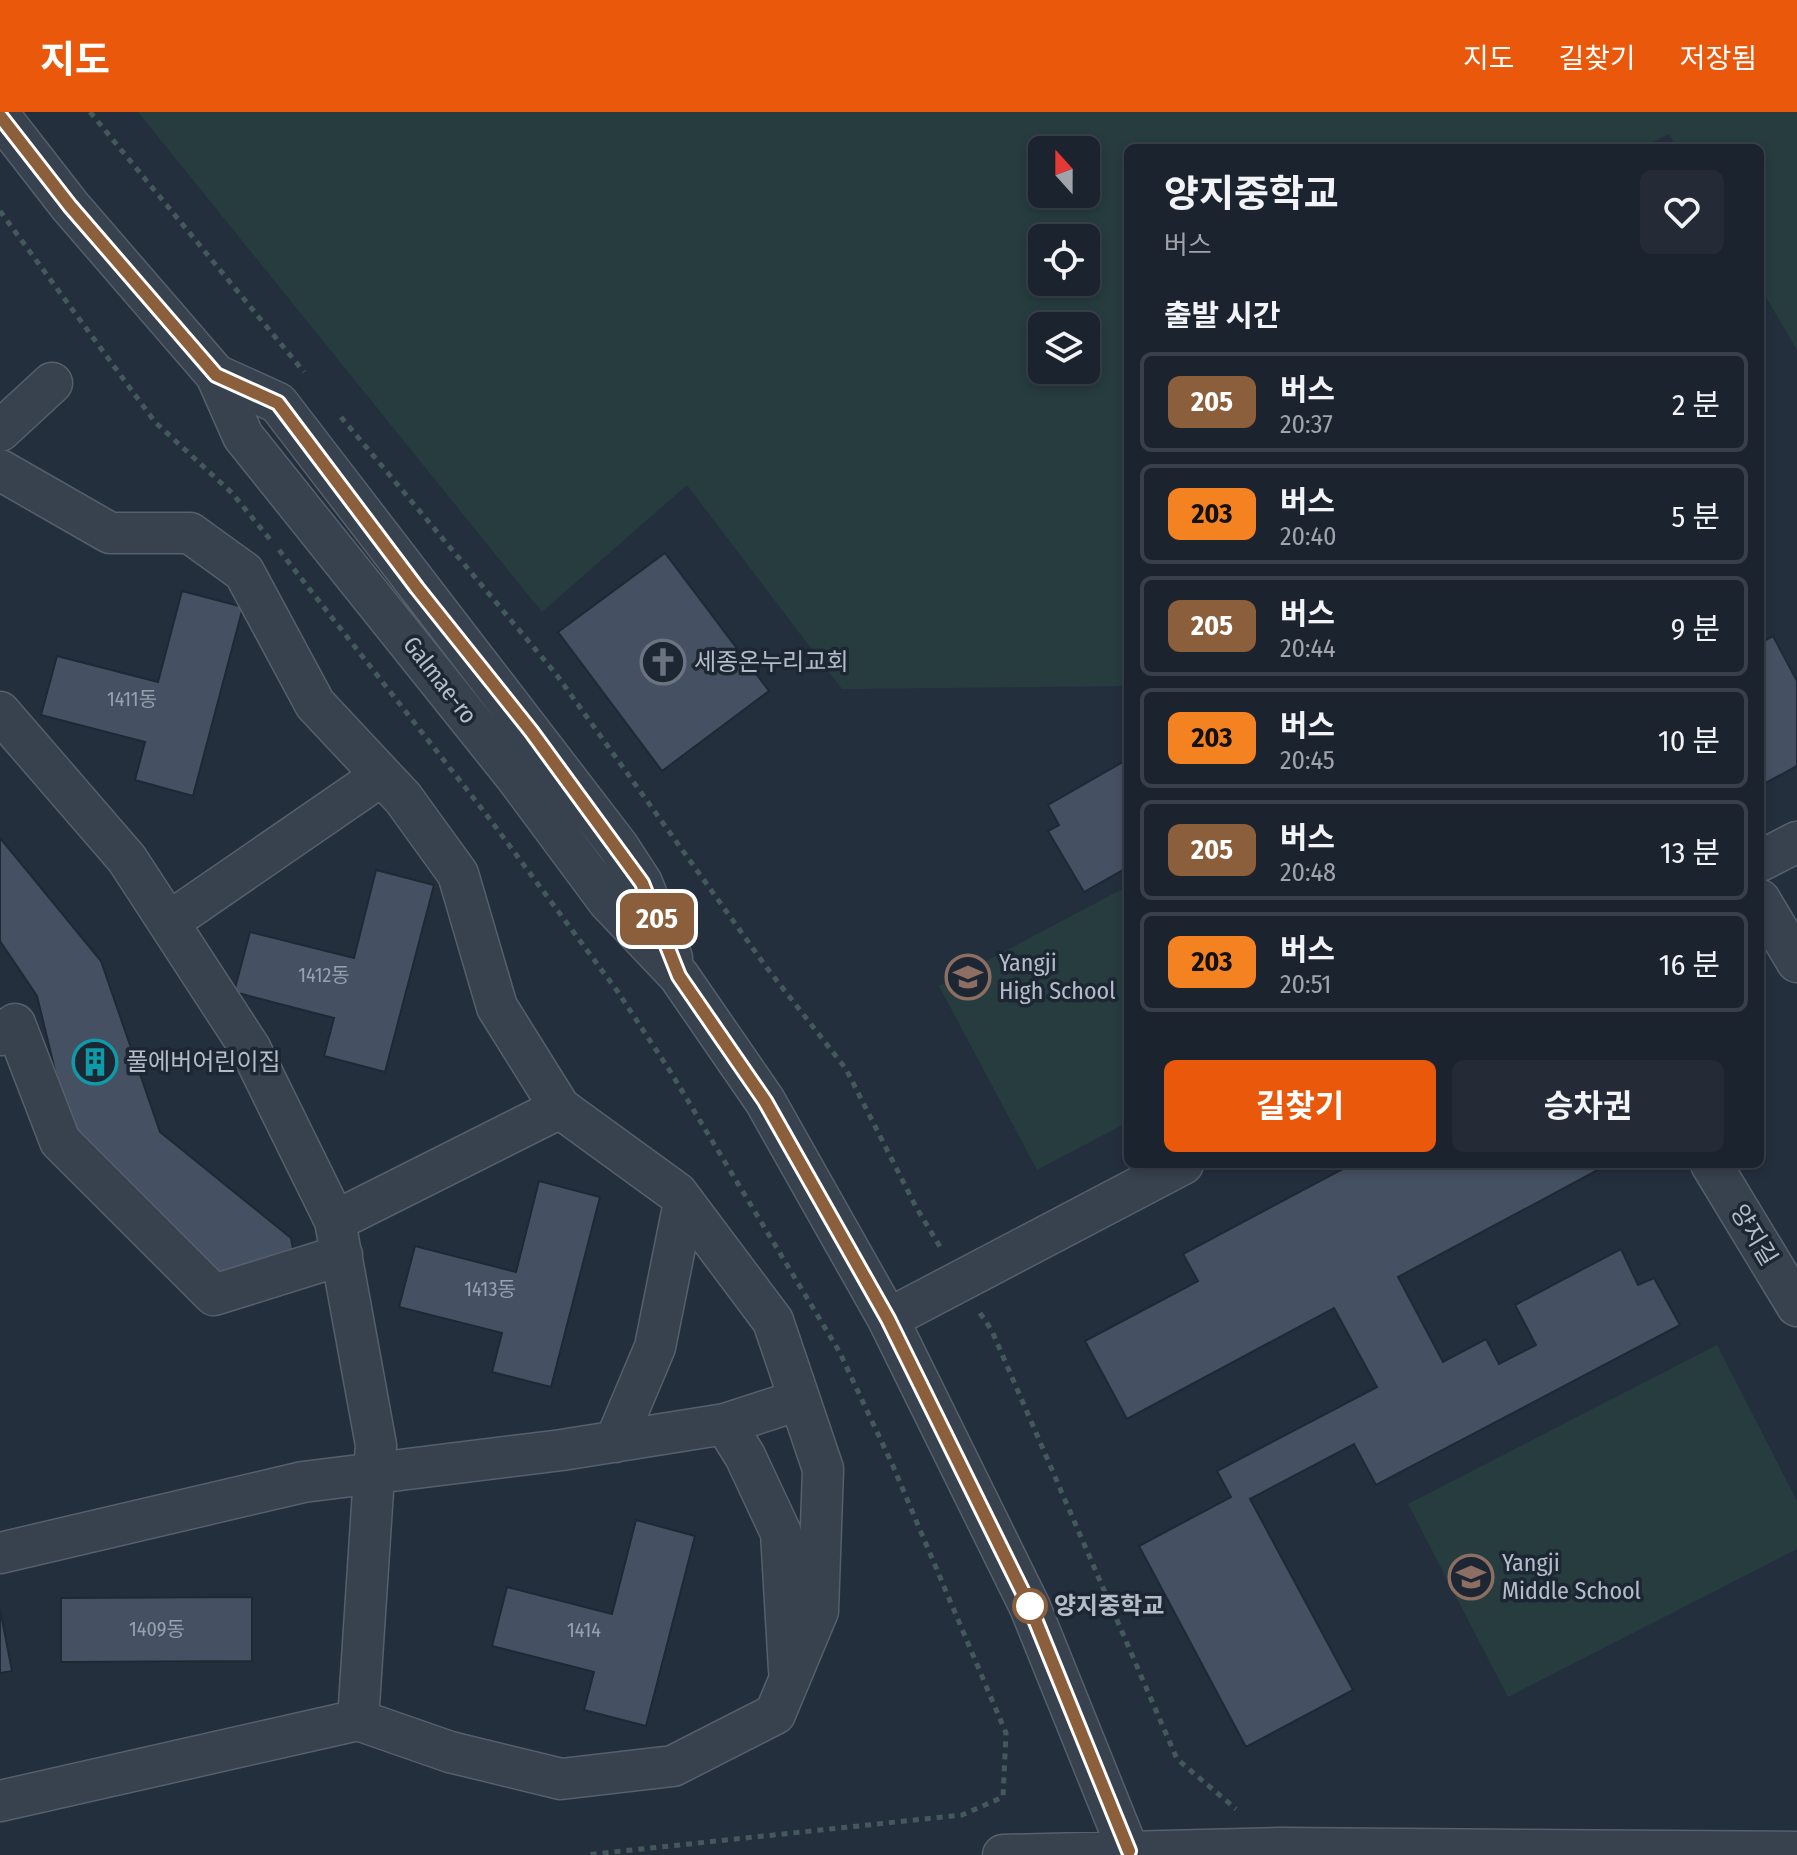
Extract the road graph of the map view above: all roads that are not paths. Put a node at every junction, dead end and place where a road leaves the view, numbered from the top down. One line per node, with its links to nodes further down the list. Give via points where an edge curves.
1 (0, 116): 19 (street, Galmae-ro, via 216,375 278,403 531,731 642,883 679,976 765,1101)
2 (52, 383): 3 (street)
3 (0, 431)
4 (0, 470): 6 (street, via 110,533 190,533 244,572 315,704)
5 (0, 712): 10 (street, via 127,859)
6 (381, 776): 10 (street); 13 (street, via 458,874 497,1007)
7 (1797, 842): 8 (street)
8 (1764, 859)
9 (1764, 907): 11 (street)
10 (169, 922): 17 (street, via 250,1048)
11 (1797, 962)
12 (0, 1035): 17 (street, via 15,1024 60,1141 214,1295)
13 (560, 1108): 16 (street); 17 (street)
14 (1175, 1168): 19 (street)
15 (1713, 1168): 18 (street, 양지길)
16 (684, 1202): 20 (street, via 773,1321); 22 (street, via 655,1347)
17 (338, 1238): 23 (street, via 376,1445)
18 (1797, 1306)
19 (888, 1319): 29 (street, Galmae-ro, via 1030,1607)
20 (799, 1400): 21 (street); 25 (street, via 823,1469 823,1485 818,1611)
21 (725, 1424): 22 (street); 25 (street, via 781,1533)
22 (615, 1442): 23 (street)
23 (374, 1473): 24 (street, via 303,1482); 26 (street)
24 (0, 1553)
25 (790, 1678): 26 (street, via 775,1714 673,1766 561,1779 450,1752)
26 (358, 1720): 27 (street)
27 (0, 1801)
28 (1797, 1852): 30 (street)
29 (1129, 1853): 30 (street, via 1280,1848); 31 (street)
30 (1720, 1853)
31 (1003, 1855)

